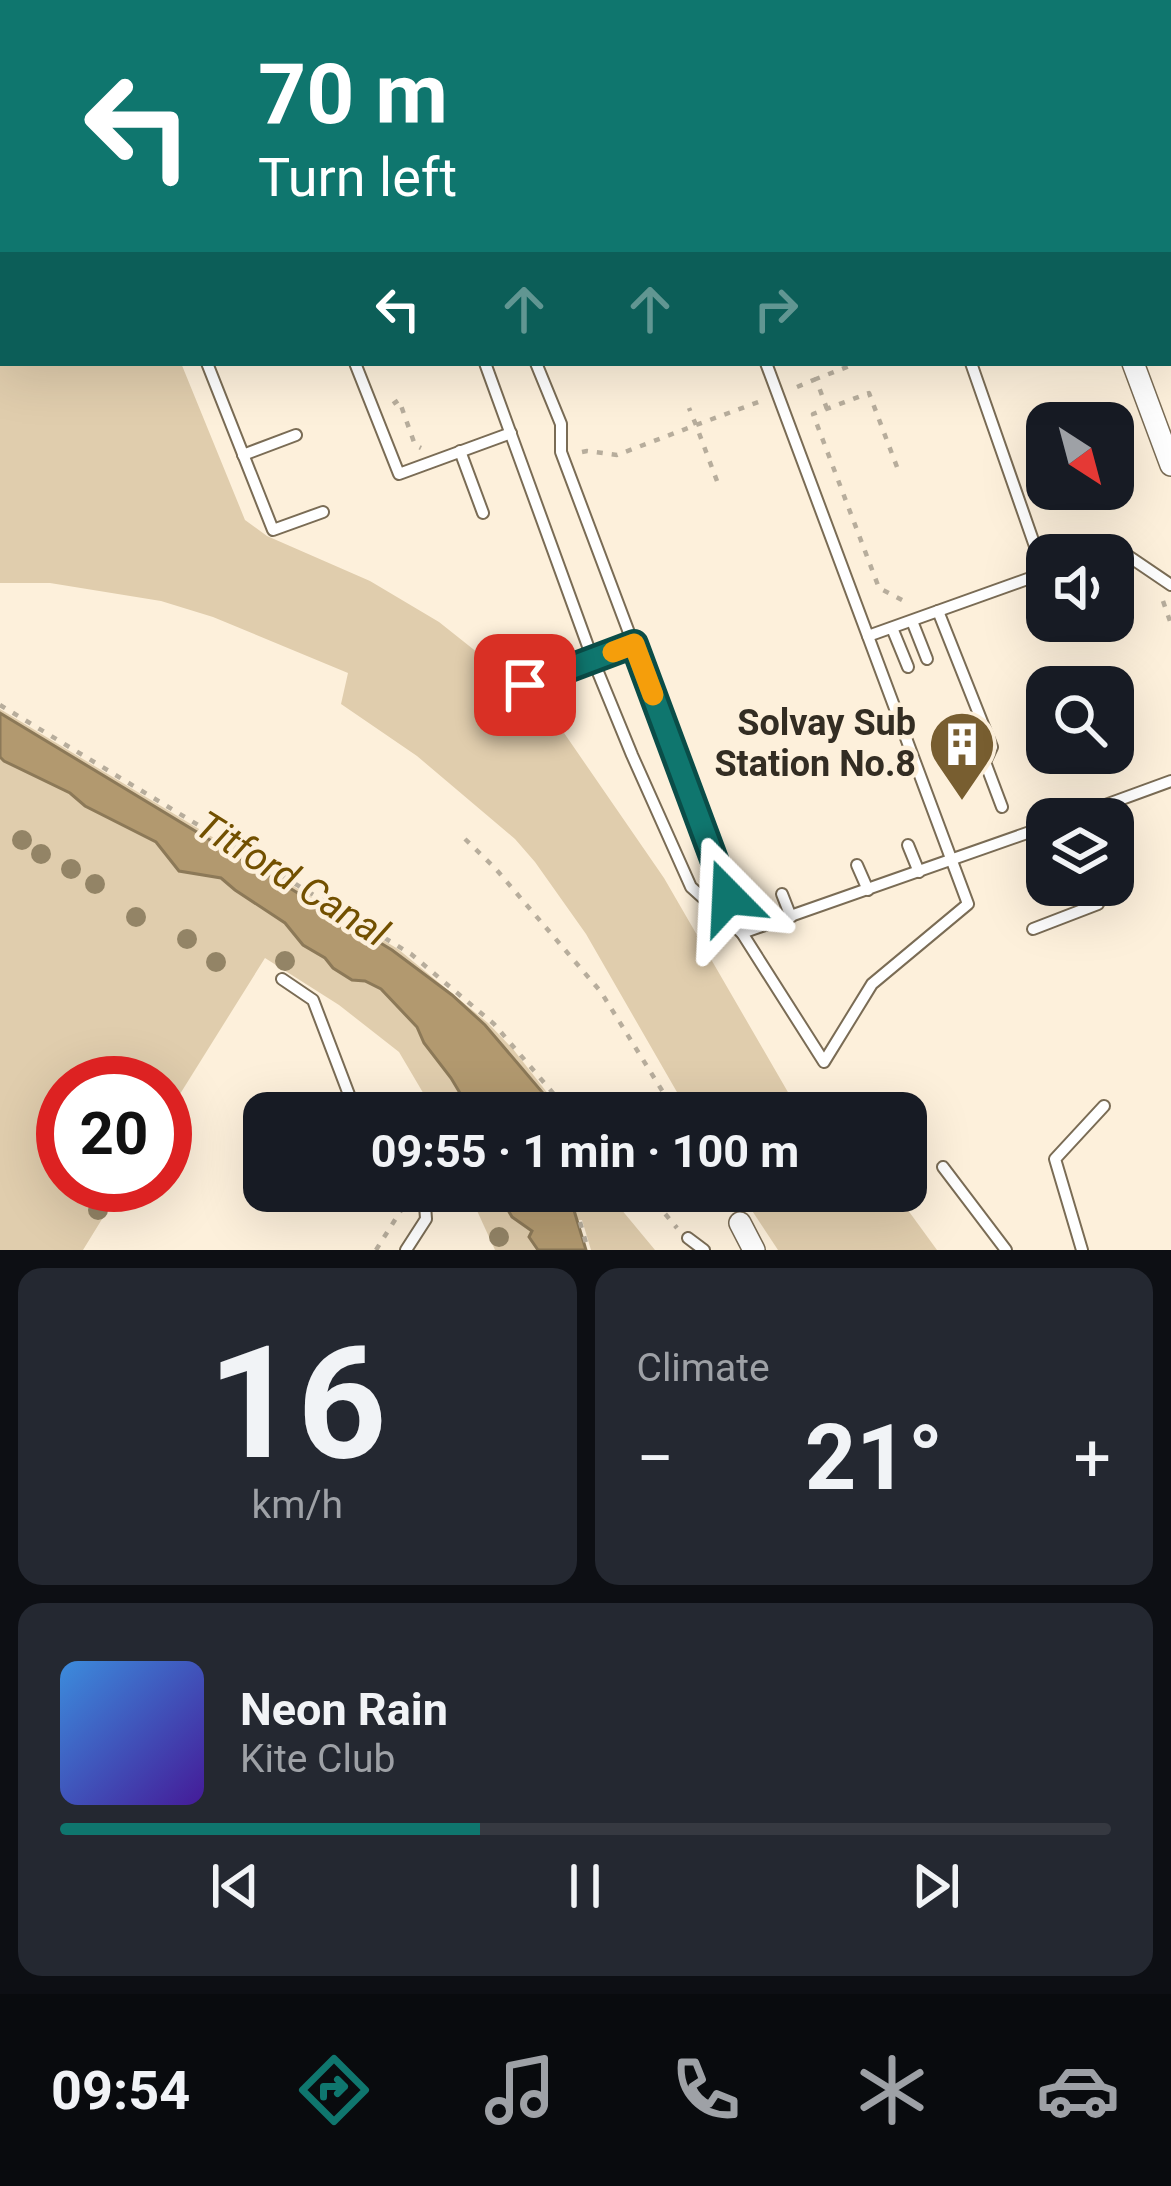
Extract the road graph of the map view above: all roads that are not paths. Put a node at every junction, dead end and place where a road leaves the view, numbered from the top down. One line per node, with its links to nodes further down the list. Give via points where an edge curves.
1 (208, 366): 14 (lane)
2 (356, 366): 13 (lane, via 399,474)
3 (485, 366): 9 (lane)
4 (537, 366): 28 (lane, via 561,424 564,459)
5 (767, 366): 27 (lane)
6 (972, 366): 8 (lane); 11 (lane)
7 (1134, 366): 15 (street)
8 (957, 375)
9 (511, 433): 13 (lane); 30 (lane)
10 (296, 435): 14 (lane)
11 (997, 436): 12 (lane); 18 (lane)
12 (982, 441)
13 (460, 452): 17 (lane)
14 (243, 455): 16 (lane, via 273,530)
15 (1171, 465)
16 (323, 512)
17 (483, 513)
18 (1024, 513): 19 (lane); 20 (lane)
19 (1010, 518)
20 (1032, 534)
21 (1134, 563): 23 (lane)
22 (1026, 579): 24 (lane)
23 (1166, 589)
24 (934, 613): 25 (lane); 35 (lane, via 992,747 985,762)
25 (912, 621): 26 (lane); 29 (lane)
26 (892, 628): 27 (lane); 31 (lane)
27 (868, 636): 38 (lane)
28 (639, 648): 30 (lane); 46 (lane)
29 (927, 659)
30 (593, 660): 32 (lane); 46 (lane, via 691,887)
31 (908, 667)
32 (525, 685)
33 (1171, 781): 34 (lane)
34 (1124, 798)
35 (1002, 806)
36 (1026, 834): 38 (lane)
37 (908, 845): 40 (lane)
38 (952, 861): 40 (lane); 46 (lane, via 968,904 872,984 824,1062)
39 (857, 865): 41 (lane)
40 (919, 872): 41 (lane)
41 (868, 890): 44 (lane)
42 (782, 894): 44 (lane)
43 (1093, 906): 45 (lane)
44 (791, 917): 46 (lane)
45 (1033, 928)
46 (742, 934)
47 (282, 979): 48 (lane, via 313,1000)
48 (348, 1092)
49 (1104, 1106): 60 (lane, via 1055,1159)
50 (943, 1167): 59 (lane)
51 (426, 1212): 53 (lane)
52 (740, 1223): 58 (street)
53 (415, 1237): 55 (lane); 56 (lane)
54 (688, 1238): 57 (lane)
55 (406, 1250)
56 (427, 1250)
57 (704, 1250)
58 (754, 1250)
59 (1006, 1250)
60 (1082, 1250)

